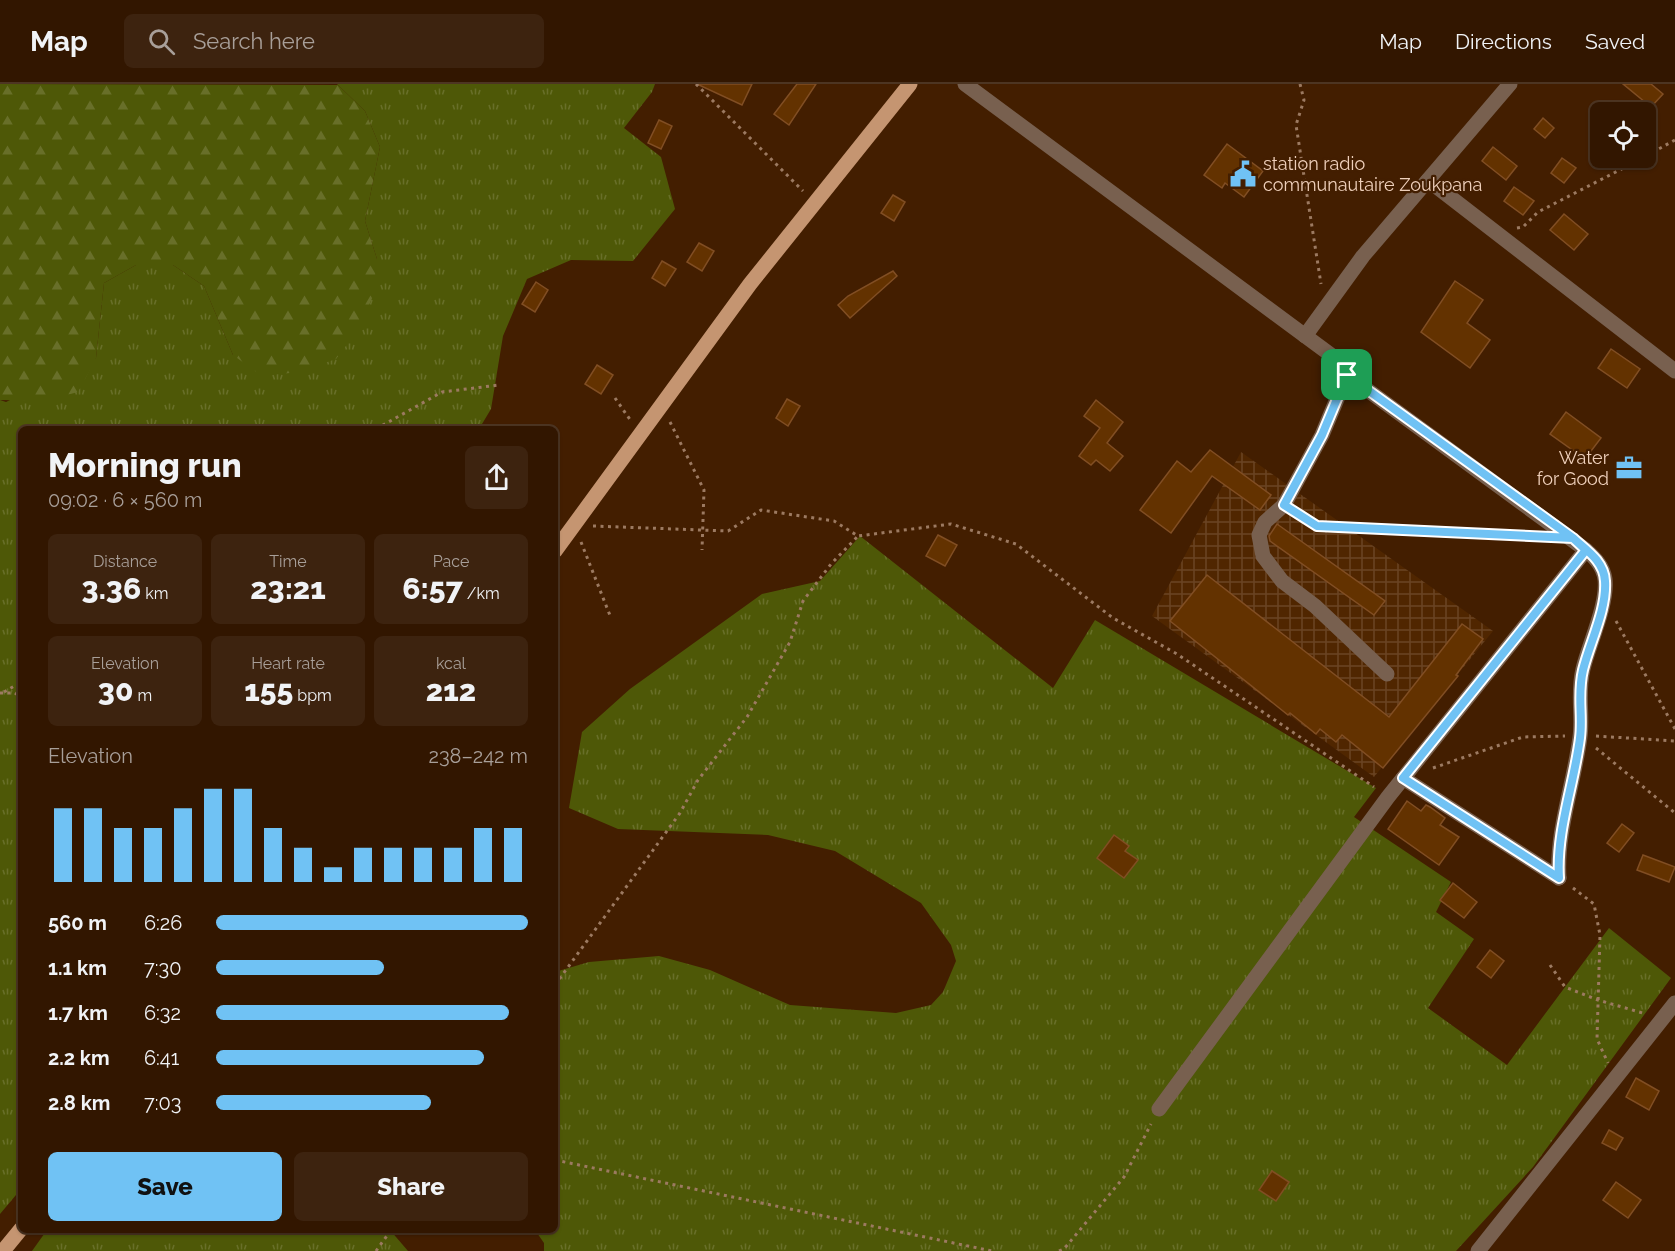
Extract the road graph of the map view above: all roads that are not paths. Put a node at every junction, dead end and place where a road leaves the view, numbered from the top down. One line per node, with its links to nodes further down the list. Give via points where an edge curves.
1 (910, 84): 8 (main road, via 750,284)
2 (965, 84): 5 (street)
3 (1510, 84): 4 (street)
4 (1428, 180): 5 (street, via 1363,256); 6 (street)
5 (1305, 336): 7 (street, via 1330,355)
6 (1675, 371)
7 (1347, 375): 9 (street); 10 (street, via 1322,435 1284,505 1265,522 1259,535 1263,556 1282,581 1315,606)
8 (558, 547)
9 (1586, 550): 11 (street); 11 (street, via 1599,561 1605,580 1578,697 1581,735 1558,855 1559,878)
10 (1387, 674)
11 (1403, 778): 13 (street)
12 (1675, 1003): 16 (street)
13 (1159, 1109)
14 (18, 1233): 15 (main road)
15 (3, 1251)
16 (1479, 1251)

